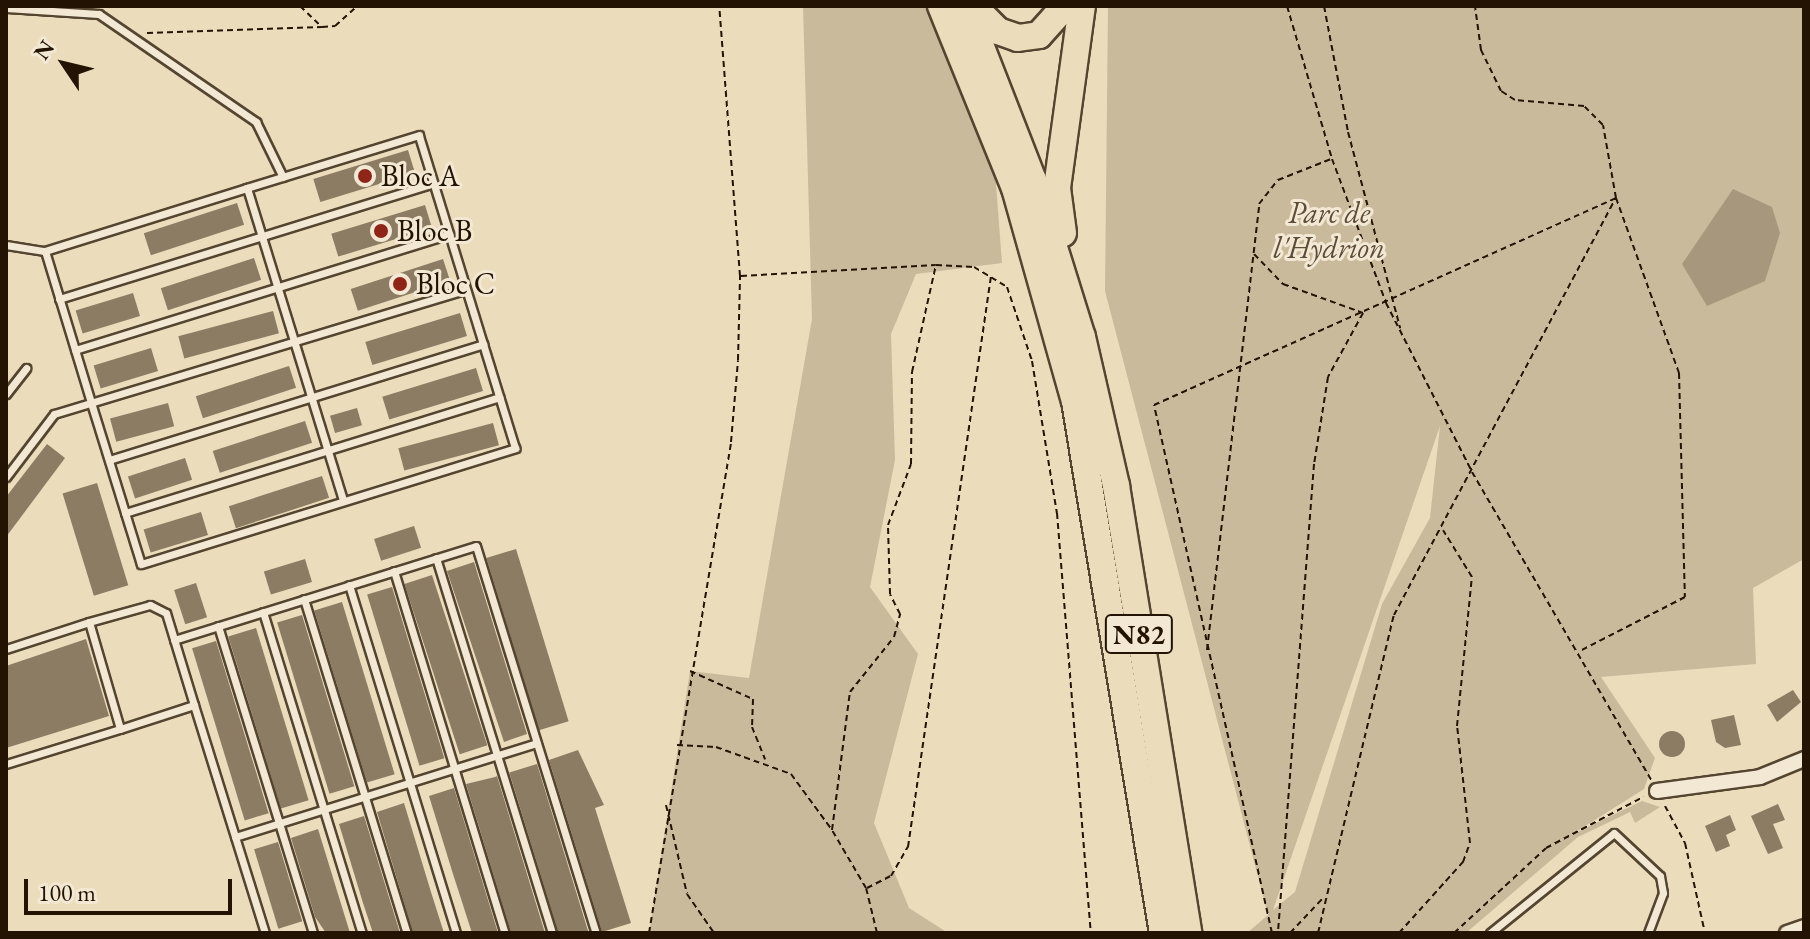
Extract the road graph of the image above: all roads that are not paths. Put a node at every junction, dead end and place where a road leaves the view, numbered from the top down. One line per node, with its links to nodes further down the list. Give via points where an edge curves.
1 (941, 6): 62 (highway, N82, via 1015,188 1075,401)
2 (965, 6): 14 (highway, N82)
3 (973, 6): 4 (highway, via 998,31 1018,38 1039,35)
4 (1065, 6)
5 (1082, 6): 14 (highway, via 1057,188)
6 (6, 8): 7 (lane, via 99,14 256,122)
7 (283, 177): 8 (lane, via 419,135); 9 (lane)
8 (433, 183): 10 (lane); 11 (lane)
9 (247, 188): 11 (lane); 13 (lane)
10 (449, 234): 15 (lane); 16 (lane)
11 (261, 236): 15 (lane); 17 (lane)
12 (6, 245): 13 (lane)
13 (45, 251): 17 (lane)
14 (1063, 269): 63 (highway, N82, via 1116,486)
15 (277, 287): 18 (lane); 20 (lane)
16 (466, 290): 18 (lane); 19 (lane)
17 (59, 299): 20 (lane)
18 (294, 343): 23 (lane); 25 (lane)
19 (483, 344): 23 (lane); 24 (lane)
20 (75, 350): 25 (lane)
21 (26, 368): 22 (lane)
22 (6, 394)
23 (311, 397): 26 (lane); 27 (lane)
24 (499, 397): 26 (lane); 29 (lane, via 515,448)
25 (92, 406): 27 (lane); 28 (lane, via 54,414)
26 (327, 450): 29 (lane); 30 (lane)
27 (109, 460): 30 (lane)
28 (6, 477)
29 (343, 501): 30 (lane, via 141,564)
30 (125, 513)
31 (436, 558): 32 (lane); 42 (lane, via 476,546); 43 (lane)
32 (394, 571): 33 (lane); 46 (lane)
33 (349, 585): 34 (lane); 47 (lane)
34 (304, 599): 35 (lane); 49 (lane)
35 (263, 612): 37 (lane); 50 (lane)
36 (89, 622): 38 (lane, via 150,605 166,613); 39 (lane); 41 (lane)
37 (218, 626): 38 (lane); 51 (lane)
38 (174, 640): 40 (lane)
39 (6, 649)
40 (194, 705): 41 (lane); 52 (lane)
41 (120, 729): 45 (lane)
42 (537, 743): 43 (lane); 61 (lane)
43 (497, 755): 46 (lane); 60 (lane)
44 (1804, 759): 48 (street, via 1760,777)
45 (6, 764)
46 (455, 769): 47 (lane); 59 (lane)
47 (410, 783): 49 (lane); 58 (lane)
48 (1657, 791)
49 (365, 797): 50 (lane); 57 (lane)
50 (324, 809): 51 (lane); 56 (lane)
51 (279, 823): 52 (lane); 55 (lane)
52 (235, 837): 54 (lane)
53 (1804, 927): 66 (street)
54 (265, 933)
55 (313, 933)
56 (362, 933)
57 (407, 933)
58 (456, 933)
59 (505, 933)
60 (552, 933)
61 (596, 933)
62 (1163, 933)
63 (1188, 933)
64 (1490, 933): 65 (lane, via 1614,833 1660,876 1663,893)
65 (1648, 933)
66 (1787, 933)

